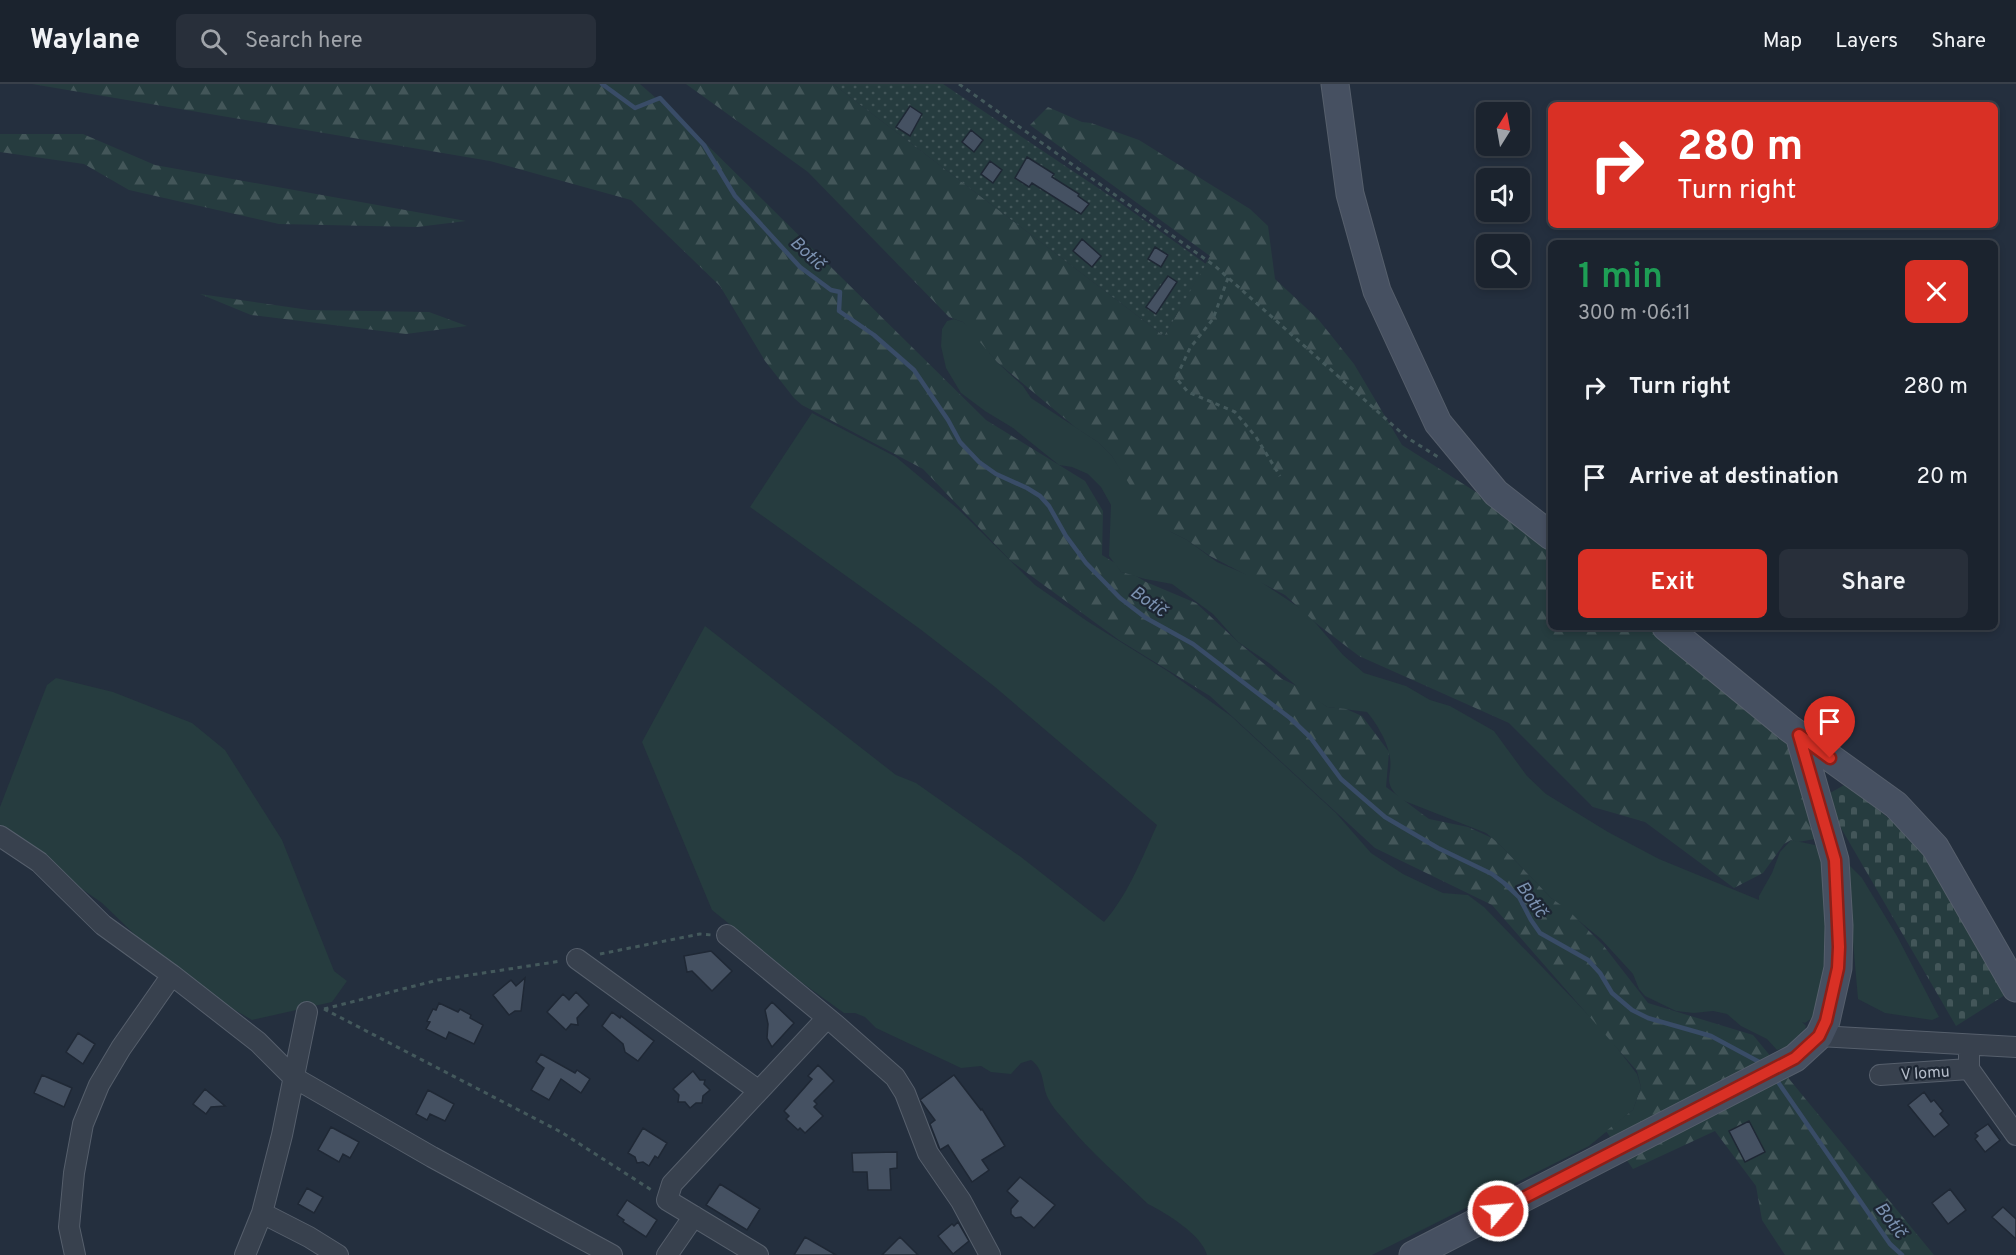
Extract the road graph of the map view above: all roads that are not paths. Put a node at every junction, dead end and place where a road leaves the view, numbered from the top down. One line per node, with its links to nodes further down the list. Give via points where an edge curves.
1 (1335, 84): 2 (street, via 1350,194 1377,291 1438,423 1496,493)
2 (1548, 534)
3 (1670, 630): 4 (street)
4 (1799, 735): 9 (street, via 1896,805 1935,847); 12 (street, via 1835,860 1838,968 1831,1006)
5 (0, 836): 8 (street, via 39,862 103,925)
6 (727, 935): 11 (street)
7 (577, 958): 18 (street)
8 (172, 975): 17 (street, via 258,1042); 22 (street, via 121,1048 99,1085 83,1124 69,1227)
9 (2016, 988)
10 (316, 1011): 17 (street)
11 (827, 1018): 18 (street); 28 (street, via 895,1077 928,1154 961,1201)
12 (1819, 1036): 13 (street); 29 (street, via 1795,1058)
13 (1969, 1045): 14 (street); 15 (street, V lomu)
14 (2016, 1047)
15 (1969, 1069): 16 (street, V lomu); 19 (street, V lomu)
16 (1880, 1075)
17 (292, 1077): 20 (street); 25 (street)
18 (759, 1091): 21 (street, via 672,1184 667,1200)
19 (2016, 1135)
20 (262, 1213): 23 (street); 24 (street)
21 (694, 1216): 26 (street); 27 (street)
22 (75, 1255)
23 (245, 1255)
24 (338, 1255)
25 (612, 1255)
26 (667, 1255)
27 (758, 1255)
28 (990, 1255)
29 (1413, 1255)

